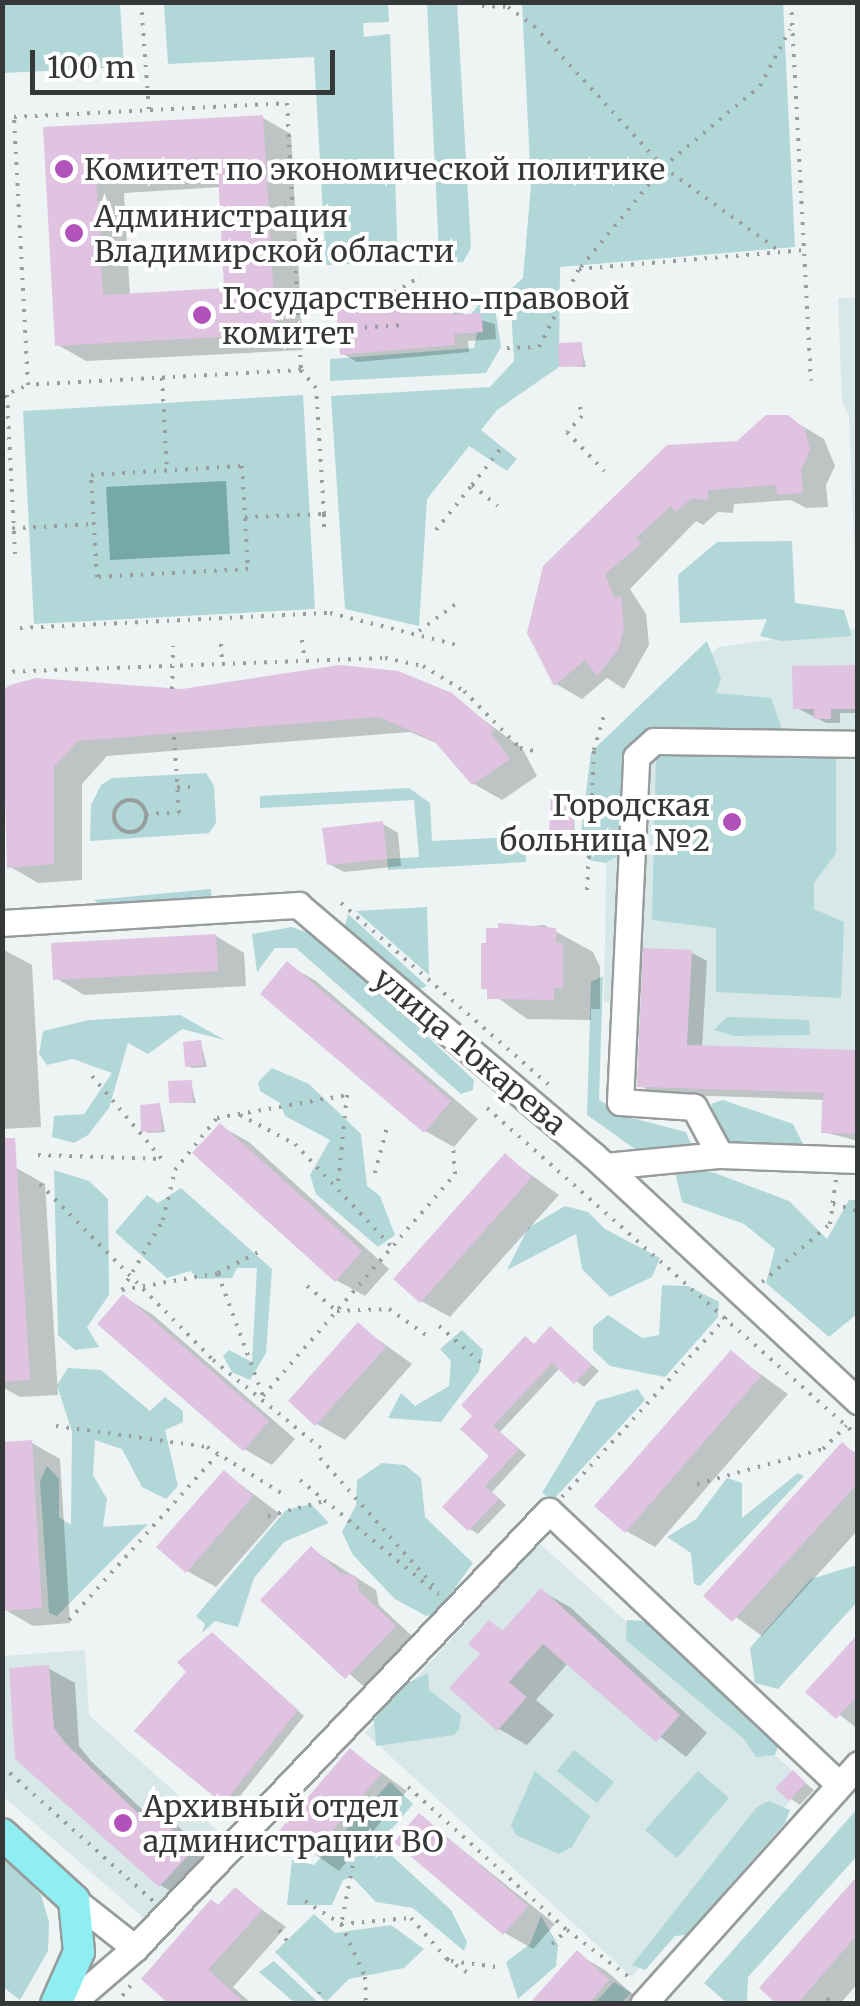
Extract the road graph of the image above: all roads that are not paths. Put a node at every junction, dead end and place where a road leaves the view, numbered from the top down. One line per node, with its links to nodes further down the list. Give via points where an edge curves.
1 (858, 744): 3 (street, via 654,742 636,757 620,1102 694,1107)
2 (2, 924): 5 (street, улица Токарева, via 298,905)
3 (720, 1155): 4 (street); 5 (street)
4 (848, 1160)
5 (605, 1166): 6 (street, улица Токарева)
6 (858, 1401)
7 (858, 1764): 8 (street)
8 (839, 1784): 11 (street, via 549,1511); 14 (street)
9 (2, 1834): 10 (main road)
10 (74, 1900): 11 (street); 12 (main road, via 79,1952)
11 (135, 1948): 13 (street)
12 (56, 2004)
13 (70, 2004)
14 (643, 2004)

